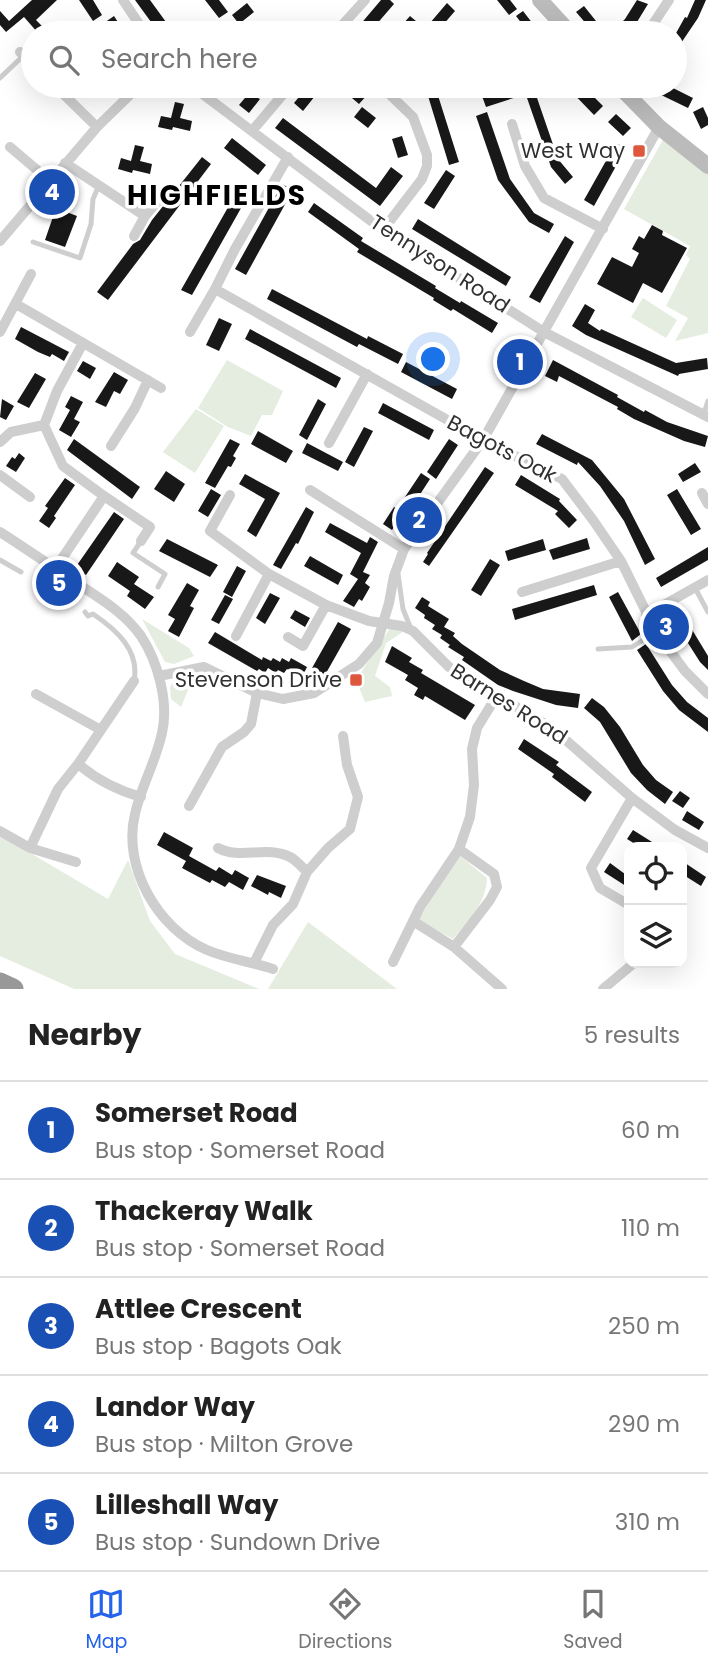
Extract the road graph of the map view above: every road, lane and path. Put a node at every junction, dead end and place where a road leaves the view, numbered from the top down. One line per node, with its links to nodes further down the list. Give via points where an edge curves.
1 (123, 0): 5 (street)
2 (540, 0): 7 (street)
3 (668, 0): 8 (street)
4 (359, 2): 6 (street)
5 (137, 21)
6 (344, 21)
7 (559, 21)
8 (655, 21)
9 (21, 55): 10 (lane)
10 (0, 78)
11 (67, 98): 18 (street)
12 (127, 98): 18 (street)
13 (208, 98): 20 (street, Tennyson Road)
14 (280, 98): 20 (street)
15 (396, 98): 30 (street, via 413,117 427,166)
16 (631, 98): 19 (street)
17 (512, 124): 29 (street, via 525,166 544,198)
18 (97, 127): 23 (street)
19 (659, 127): 24 (street); 29 (street)
20 (252, 131): 22 (street, Tennyson Road)
21 (10, 147): 25 (street)
22 (288, 157): 30 (street, Tennyson Road); 35 (street)
23 (65, 163): 25 (street); 26 (street)
24 (708, 166)
25 (50, 181): 32 (street)
26 (99, 185): 28 (street); 33 (lane, via 80,258)
27 (162, 196): 28 (street)
28 (145, 216): 31 (street)
29 (603, 229): 37 (street)
30 (383, 230): 37 (street, Tennyson Road)
31 (134, 236)
32 (1, 237)
33 (33, 242)
34 (31, 274): 36 (street)
35 (215, 289): 39 (street); 41 (street, Bagots Oak)
36 (16, 304): 38 (street); 40 (street)
37 (544, 331): 45 (street, Tennyson Road); 47 (street)
38 (0, 332)
39 (190, 332)
40 (83, 343): 42 (street); 46 (street)
41 (366, 374): 47 (street, Bagots Oak); 49 (street)
42 (148, 380): 43 (street); 50 (street)
43 (161, 387)
44 (708, 401): 45 (lane, Tennyson Road)
45 (706, 417)
46 (44, 425): 48 (street, via 10,432); 56 (street, via 62,466)
47 (483, 440): 60 (street); 62 (street, Bagots Oak, via 562,480)
48 (0, 442)
49 (329, 443)
50 (111, 446)
51 (0, 475): 55 (street)
52 (310, 490): 60 (street)
53 (702, 494): 57 (street)
54 (230, 495): 66 (street, via 210,531)
55 (30, 496)
56 (104, 496): 59 (street, via 150,527); 64 (street)
57 (708, 504)
58 (0, 532): 64 (street)
59 (141, 541): 68 (lane, via 133,553 165,573)
60 (404, 549): 63 (street)
61 (0, 560): 65 (lane)
62 (621, 561): 70 (street); 74 (street, Bagots Oak)
63 (397, 565): 75 (street); 76 (lane, Barnes Road, via 403,609)
64 (55, 569): 81 (street, via 122,615 141,636)
65 (21, 572)
66 (269, 573): 71 (street); 78 (street)
67 (708, 580): 69 (street)
68 (158, 586)
69 (695, 588): 73 (lane); 74 (street)
70 (522, 592)
71 (326, 605): 75 (street); 79 (street, via 303,646)
72 (85, 612): 82 (lane, via 107,623 134,654 137,669)
73 (708, 612)
74 (646, 614): 77 (street, Bagots Oak)
75 (382, 622): 76 (street, Barnes Road); 84 (street, via 377,643 359,664 314,693 284,699)
76 (413, 631): 86 (street, Barnes Road, via 449,667)
77 (656, 632): 80 (lane, via 632,647); 85 (street, Bagots Oak)
78 (236, 636)
79 (288, 637)
80 (598, 649)
81 (159, 676): 84 (street, via 204,667); 90 (street, via 163,733)
82 (129, 684): 87 (street)
83 (36, 694): 87 (street)
84 (257, 694): 92 (street, via 251,724 222,747)
85 (708, 694)
86 (496, 697): 91 (street, Barnes Road, via 566,738); 97 (street, via 477,728 470,817)
87 (101, 730): 89 (street)
88 (343, 736): 99 (street, via 358,797 350,828)
89 (78, 764): 90 (street, via 98,781); 95 (street, via 58,789)
90 (141, 797): 104 (street, via 132,828 137,867 159,912 207,950)
91 (632, 798): 96 (street, Barnes Road); 100 (street, via 591,868 600,888)
92 (188, 806)
93 (0, 831): 95 (street)
94 (215, 844): 99 (street, via 229,854 288,856)
95 (30, 848): 98 (street)
96 (708, 848)
97 (459, 849): 101 (street); 102 (street, via 497,881 489,900)
98 (76, 862)
99 (307, 872): 104 (street, via 293,904 273,926)
100 (624, 902)
101 (413, 921): 102 (street); 103 (street)
102 (454, 947): 109 (street)
103 (393, 962)
104 (254, 963): 106 (street)
105 (628, 968): 110 (street)
106 (274, 969)
107 (0, 983): 108 (highway)
108 (13, 989)
109 (502, 989)
110 (603, 989)

